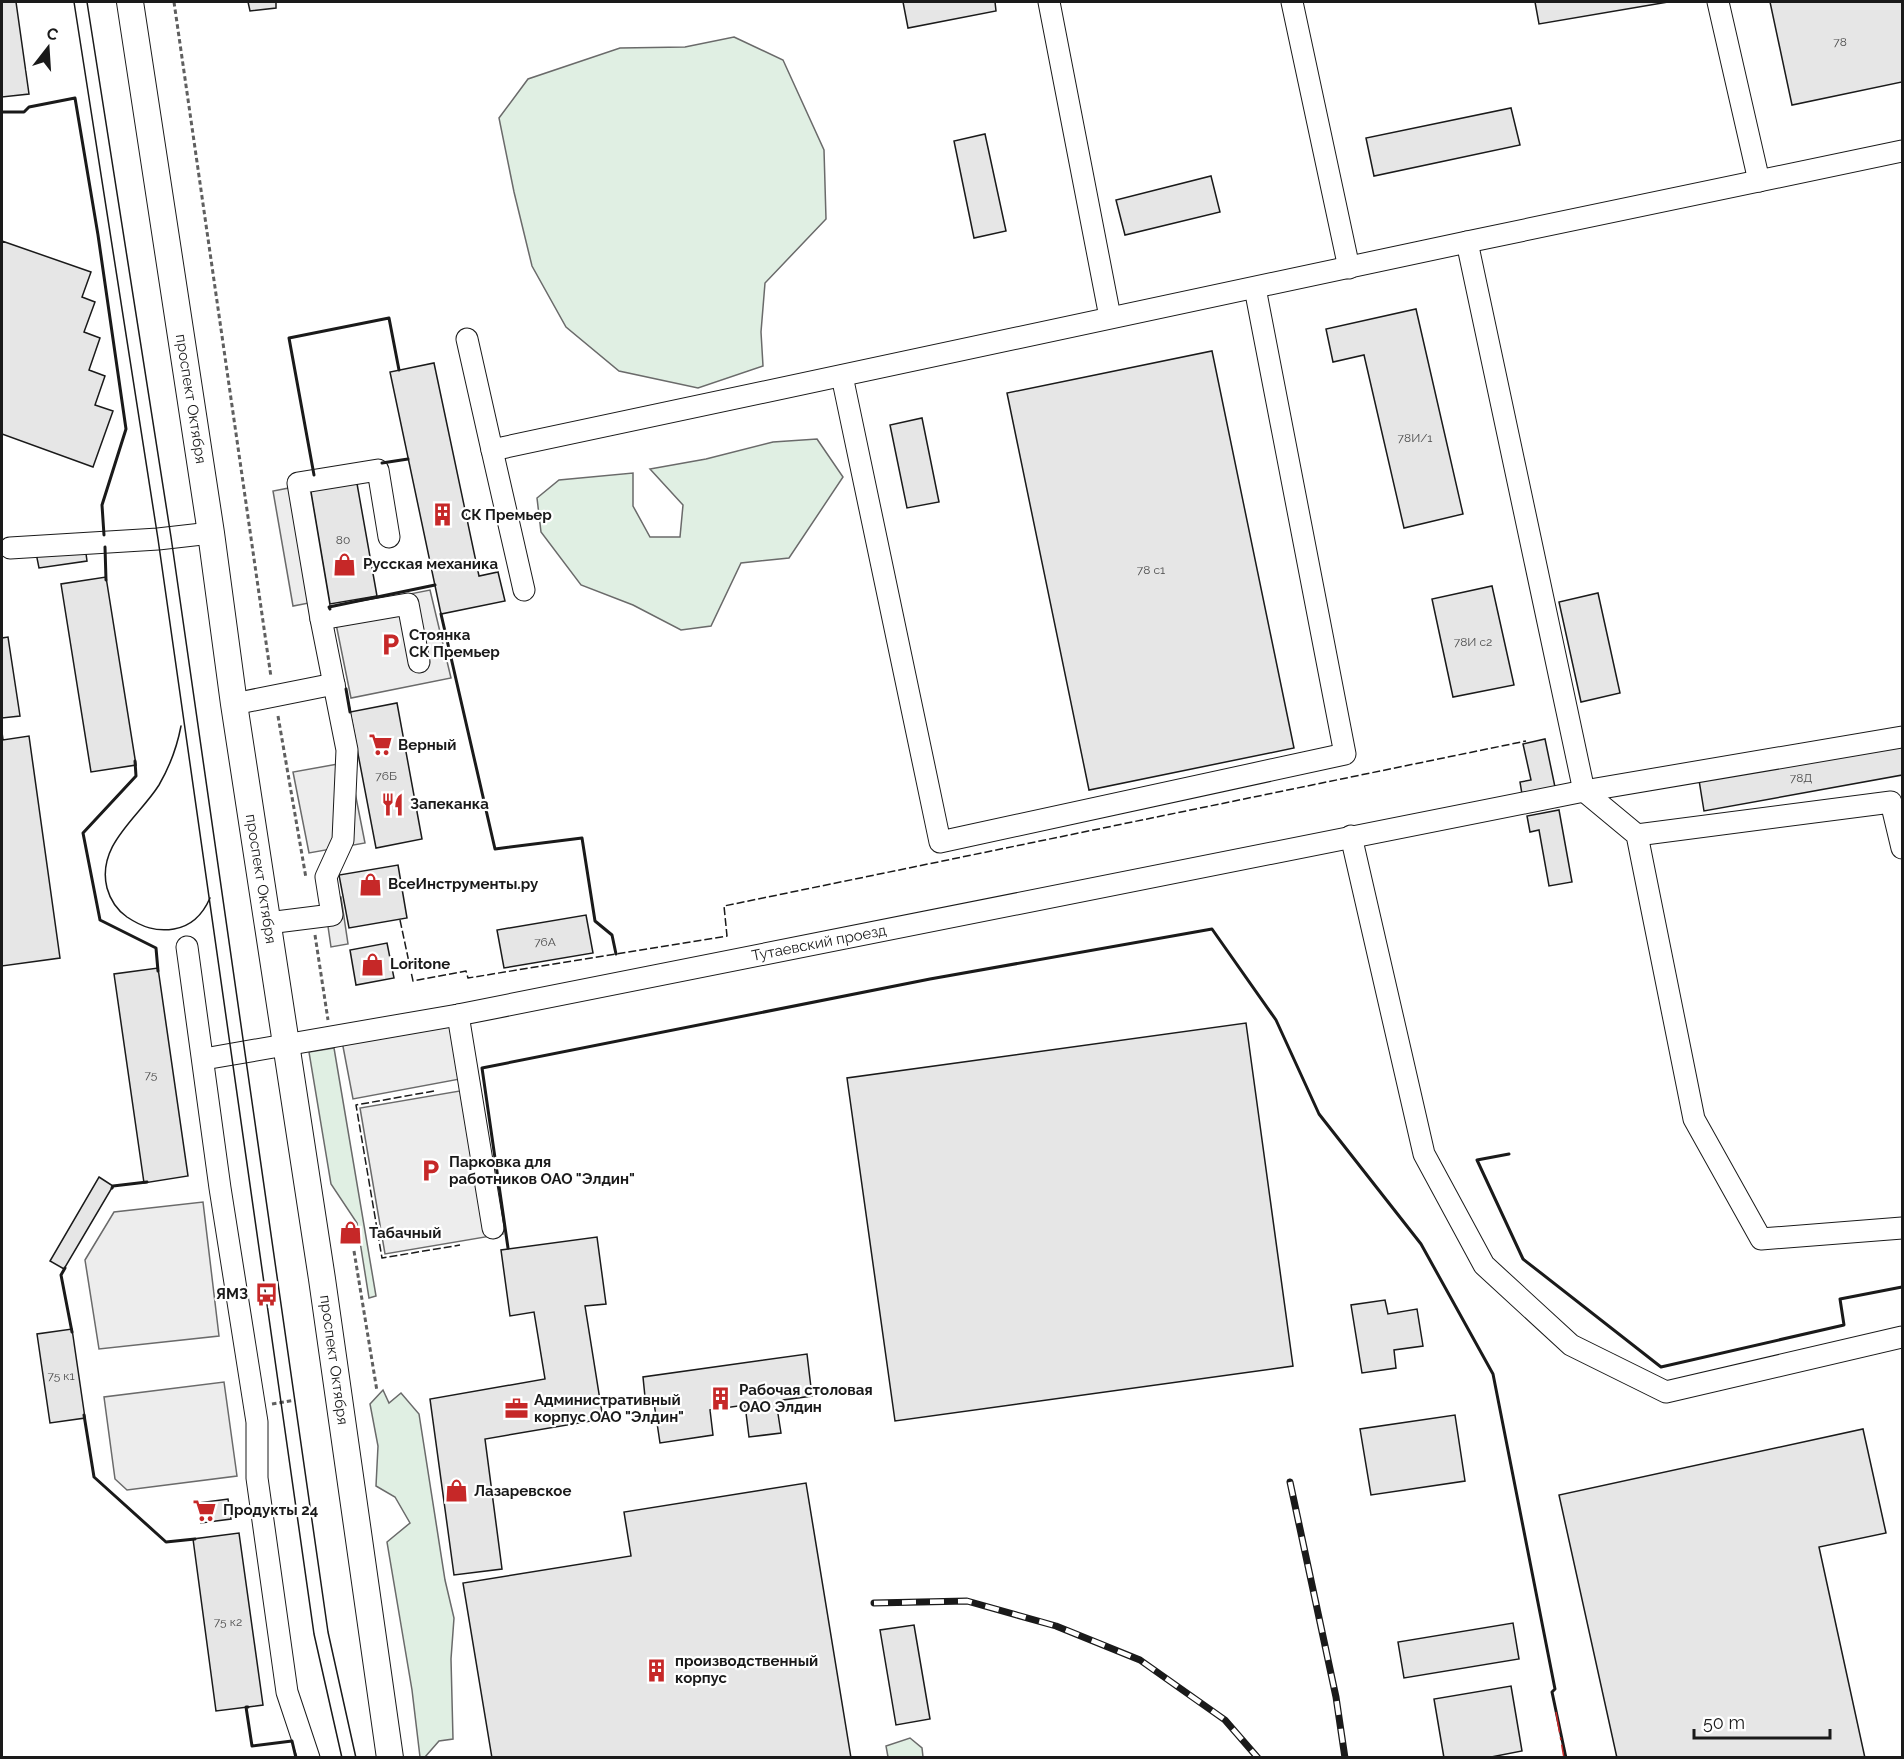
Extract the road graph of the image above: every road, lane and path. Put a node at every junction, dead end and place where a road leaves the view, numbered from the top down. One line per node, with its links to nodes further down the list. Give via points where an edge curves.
1 (130, 2): 15 (main road, проспект Октября)
2 (174, 2): 22 (path)
3 (1049, 2): 11 (street)
4 (1292, 2): 9 (street)
5 (1719, 2): 7 (street)
6 (1902, 151): 7 (street)
7 (1759, 181): 8 (street)
8 (1467, 242): 9 (street); 25 (street)
9 (1349, 268): 10 (street)
10 (1255, 288): 11 (street); 13 (street, via 1346,754 940,842)
11 (1110, 317): 13 (street)
12 (466, 339): 14 (street)
13 (842, 376): 14 (street)
14 (492, 450): 18 (street)
15 (211, 533): 17 (street); 23 (main road, проспект Октября)
16 (389, 537): 19 (street, via 378,470 298,483)
17 (10, 548)
18 (524, 590)
19 (321, 619): 20 (street, via 408,604); 21 (street)
20 (419, 662)
21 (334, 684): 22 (street); 30 (street, via 347,750 343,840 326,877 332,915)
22 (274, 696): 23 (street); 29 (path)
23 (234, 704): 31 (main road, проспект Октября)
24 (1902, 737): 25 (street, Тутаевский проезд)
25 (1584, 791): 26 (street, Тутаевский проезд); 27 (street)
26 (1351, 836): 33 (street, Тутаевский проезд); 40 (street, via 1424,1154 1484,1265 1571,1346 1666,1392)
27 (1637, 836): 28 (street, via 1891,802); 38 (street, via 1694,1119 1761,1239)
28 (1902, 848)
29 (307, 883)
30 (313, 918): 31 (street); 34 (path)
31 (268, 923): 35 (main road, проспект Октября)
32 (187, 947): 36 (street)
33 (458, 1015): 34 (street, Тутаевский проезд); 37 (street)
34 (331, 1038): 35 (street, Тутаевский проезд)
35 (286, 1045): 36 (street, Тутаевский проезд); 43 (main road, проспект Октября)
36 (204, 1059): 42 (street, via 257,1422 257,1478 287,1692)
37 (493, 1228)
38 (1902, 1228)
39 (354, 1251): 41 (path)
40 (1902, 1337)
41 (377, 1391)
42 (309, 1758)
43 (390, 1758)

